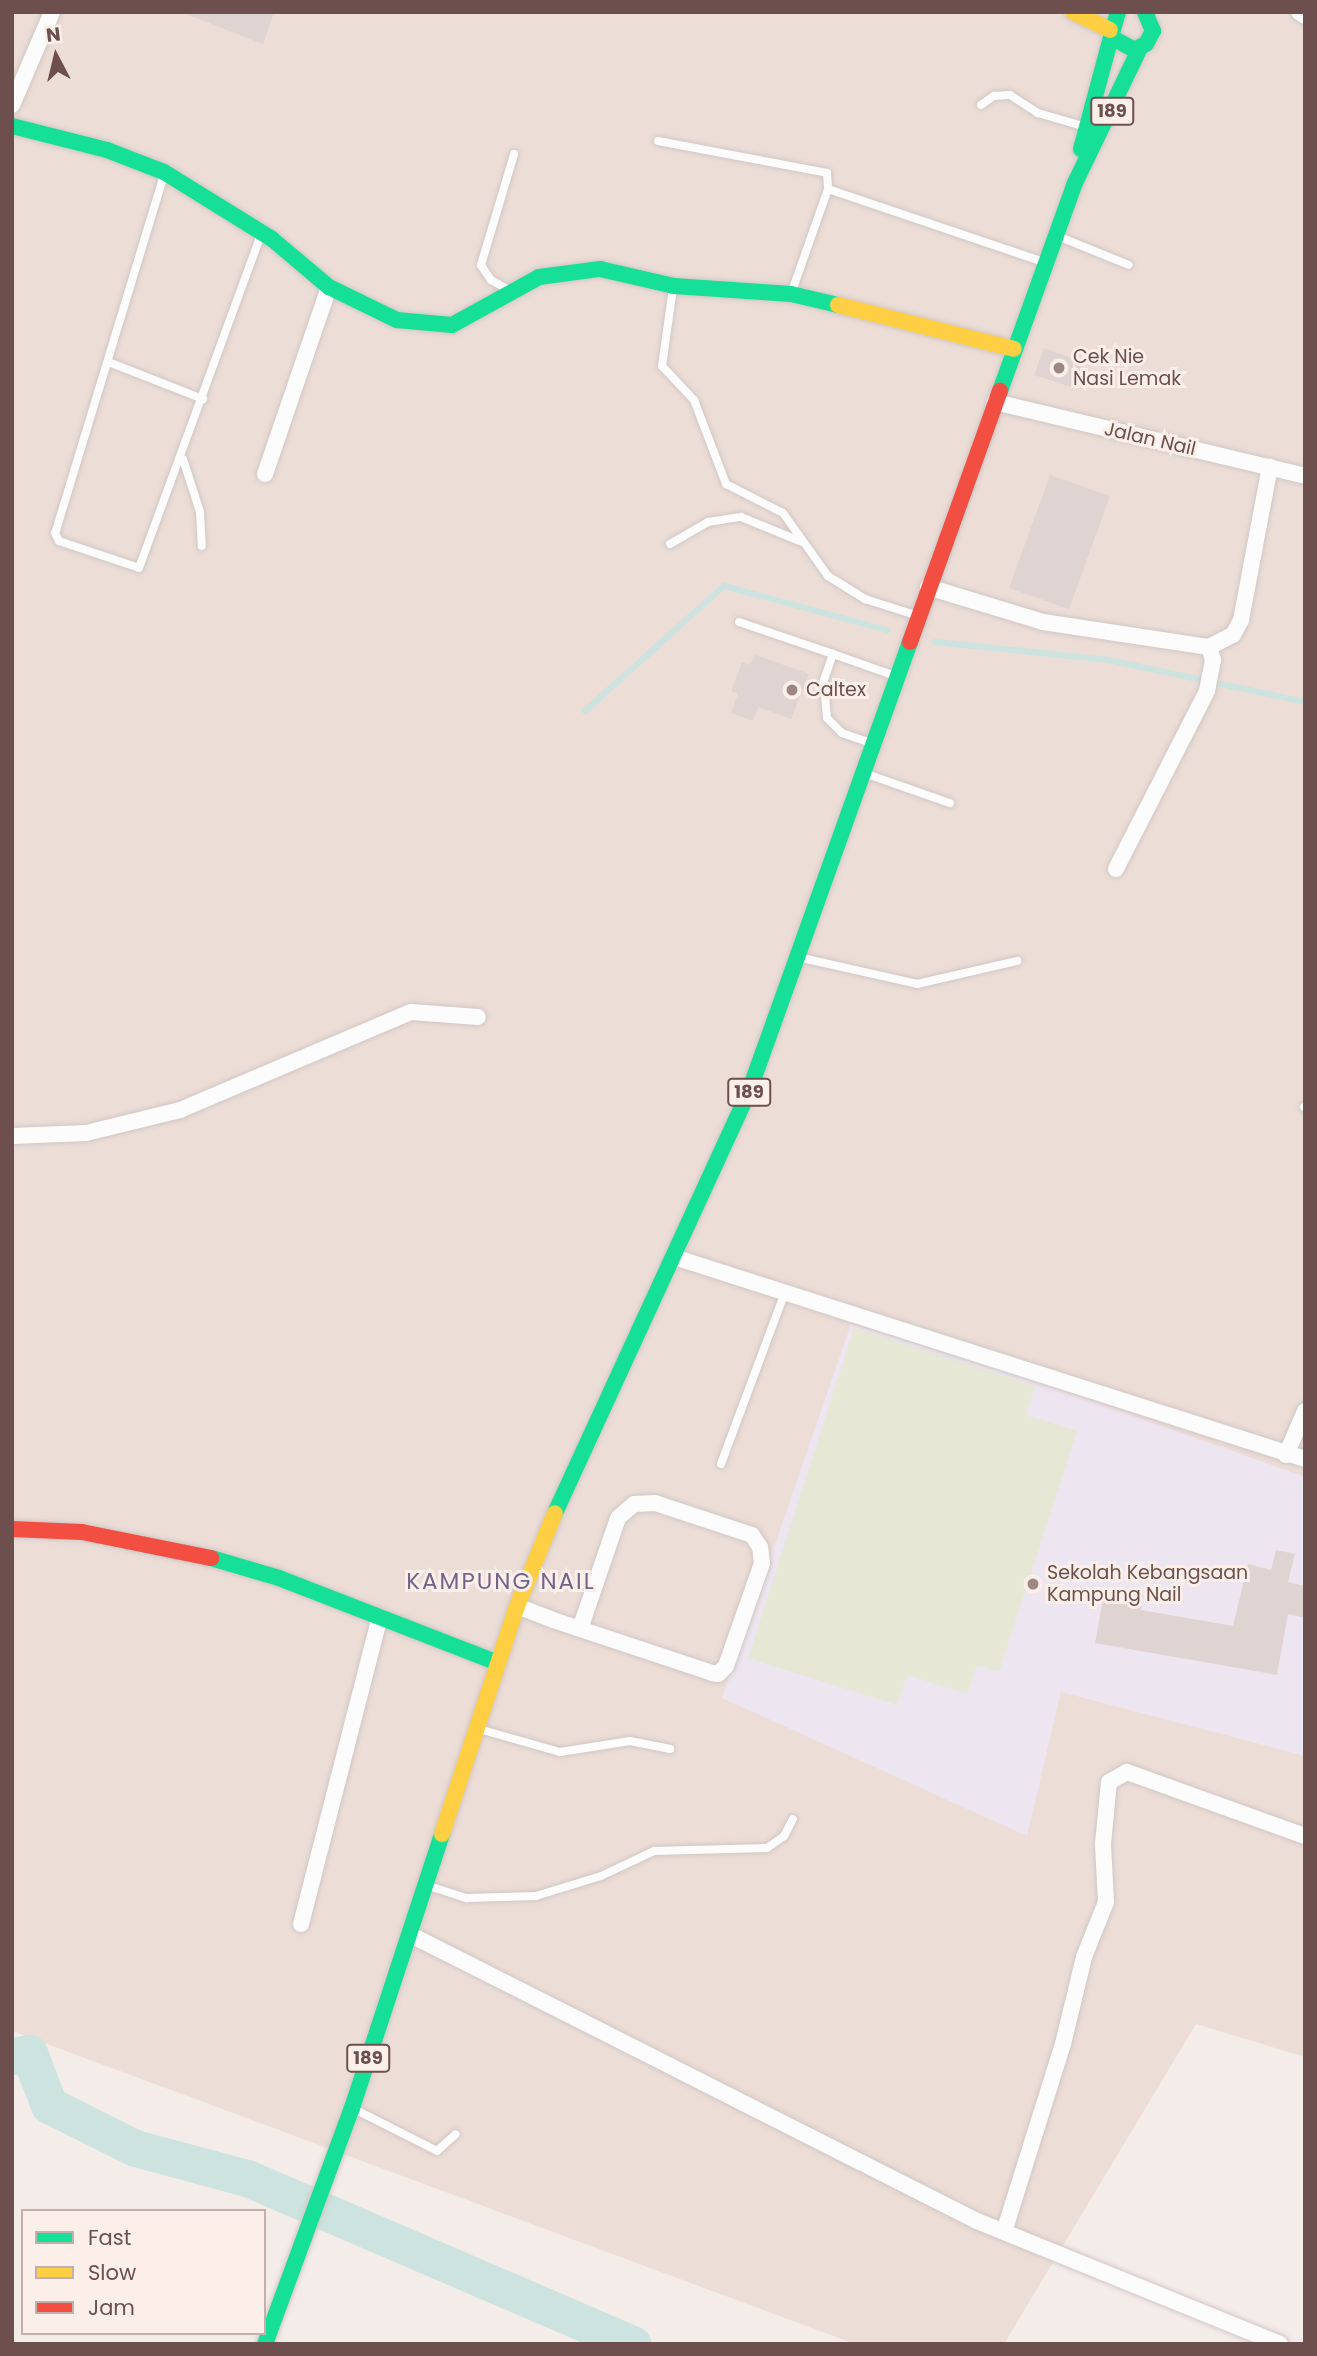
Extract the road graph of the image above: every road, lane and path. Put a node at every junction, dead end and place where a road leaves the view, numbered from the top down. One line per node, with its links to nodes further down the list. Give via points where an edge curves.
1 (52, 12): 11 (street)
2 (1073, 12): 9 (main road)
3 (1118, 12): 9 (main road, 189)
4 (1145, 12): 8 (main road)
5 (1170, 12): 8 (main road)
6 (1299, 12): 7 (street)
7 (1305, 16)
8 (1153, 32): 10 (main road, 189)
9 (1111, 33): 10 (main road, via 1127,49); 14 (main road, 189)
10 (1140, 47): 18 (main road, 189)
11 (12, 105)
12 (981, 105): 14 (lane, via 994,96 1010,95 1038,113)
13 (12, 126): 17 (main road, via 107,150)
14 (1086, 127): 18 (main road, 189)
15 (658, 141): 19 (lane, via 815,167 827,173)
16 (514, 154): 26 (lane, via 481,265 491,280)
17 (164, 172): 20 (main road); 29 (lane)
18 (1074, 185): 21 (main road, 189)
19 (828, 189): 22 (lane); 27 (lane)
20 (261, 232): 25 (main road); 30 (lane)
21 (1055, 235): 22 (main road, 189); 23 (lane)
22 (1045, 263): 28 (main road, 189)
23 (1129, 265)
24 (674, 286): 26 (main road, via 581,268); 27 (main road); 36 (lane, via 662,366 694,400 726,484 783,513)
25 (329, 288): 26 (main road, via 397,320 430,327 452,325); 34 (street)
26 (509, 290)
27 (791, 294): 28 (main road)
28 (1014, 349): 31 (main road, 189)
29 (111, 363): 30 (lane); 32 (lane, via 56,538 139,568)
30 (203, 399): 32 (lane)
31 (995, 402): 33 (street, Jalan Nail); 39 (main road, 189)
32 (183, 459): 38 (lane, via 200,512)
33 (1270, 467): 35 (street, Jalan Nail); 42 (street, via 1241,620 1233,635)
34 (265, 474)
35 (1305, 476)
36 (802, 542): 37 (lane, via 741,517 708,522); 40 (lane, via 828,576 853,593)
37 (670, 544)
38 (202, 546)
39 (928, 587): 40 (main road, 189); 42 (street, via 1043,622)
40 (918, 616): 44 (main road, 189)
41 (739, 622): 43 (lane)
42 (1209, 647): 48 (street, via 1212,674 1207,691)
43 (832, 654): 44 (lane); 45 (lane, via 821,700 827,718 842,733)
44 (897, 676): 45 (main road, 189)
45 (873, 744): 46 (main road, 189)
46 (863, 773): 47 (lane); 49 (main road, 189)
47 (950, 803)
48 (1116, 869)
49 (799, 957): 50 (lane, via 917,984); 53 (main road, 189, via 740,1112)
50 (1017, 961)
51 (478, 1017): 52 (street, via 411,1012 180,1110 86,1133)
52 (12, 1136)
53 (674, 1257): 54 (street); 60 (main road, 189, via 580,1451)
54 (784, 1295): 56 (street); 58 (lane)
55 (1305, 1411): 56 (street)
56 (1286, 1455): 57 (street)
57 (1305, 1459)
58 (721, 1464)
59 (12, 1529): 61 (main road, via 82,1532 176,1548 279,1578)
60 (517, 1606): 62 (street); 63 (main road, 189)
61 (380, 1617): 63 (main road); 69 (street)
62 (580, 1629): 62 (street, via 718,1674 726,1666 762,1563 760,1547 752,1535 655,1503 634,1504 618,1518)
63 (496, 1662): 64 (main road, 189)
64 (475, 1728): 65 (lane, via 560,1752 630,1741); 68 (main road, 189)
65 (670, 1749)
66 (793, 1819): 68 (lane, via 784,1836 767,1848 654,1851 601,1876 536,1896 467,1898)
67 (1305, 1836): 73 (street, via 1127,1772 1108,1782 1102,1843 1106,1902 1084,1957 1063,2044)
68 (425, 1884): 70 (main road, 189)
69 (301, 1924)
70 (409, 1934): 71 (main road, 189); 73 (street)
71 (352, 2108): 72 (lane, via 437,2151); 74 (main road, 189)
72 (456, 2134)
73 (1004, 2232): 75 (street)
74 (265, 2344)
75 (1280, 2344)

